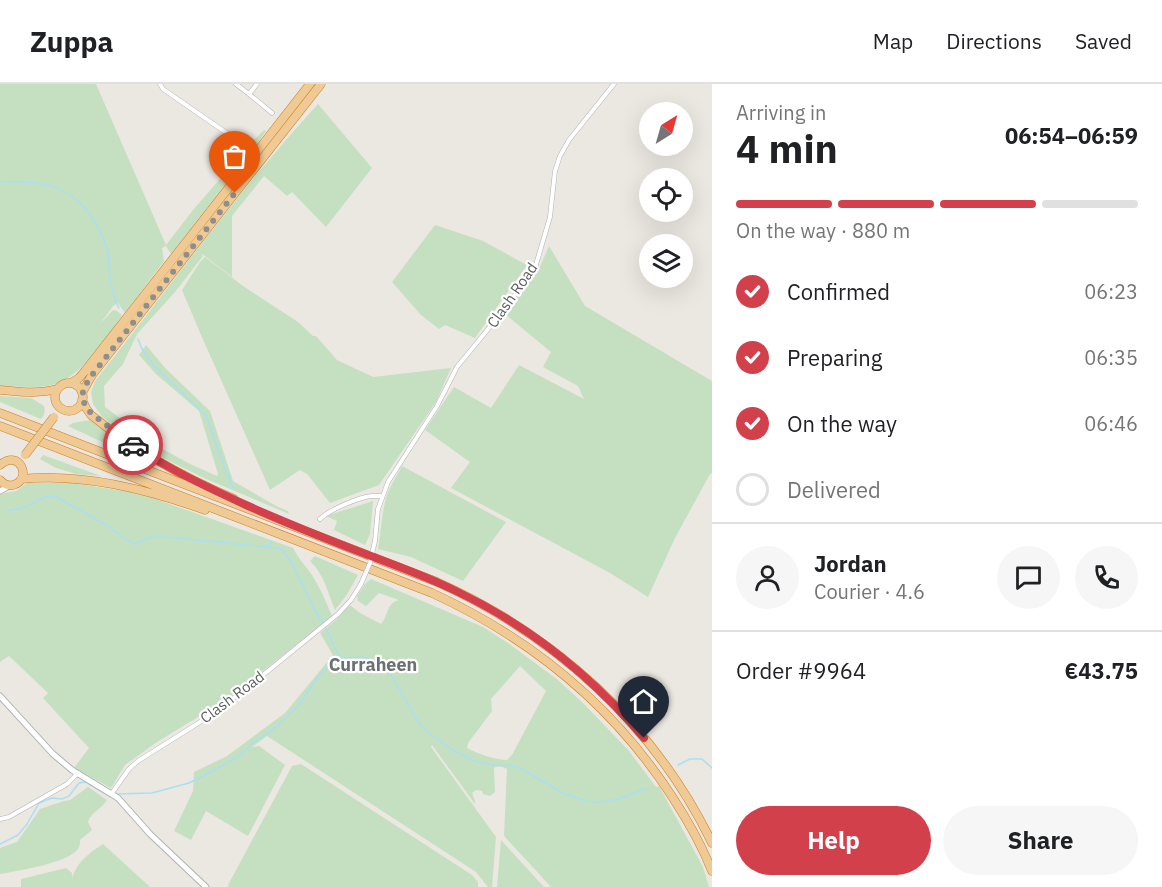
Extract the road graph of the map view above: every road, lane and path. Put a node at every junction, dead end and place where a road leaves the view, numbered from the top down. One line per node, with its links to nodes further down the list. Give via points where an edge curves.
1 (160, 84): 9 (street)
2 (257, 84): 7 (street)
3 (310, 84): 10 (highway, via 85,370)
4 (321, 84): 13 (highway, via 92,375)
5 (614, 84): 27 (street, Clash Road, via 560,156 550,217 535,268 456,367)
6 (238, 85): 7 (street)
7 (249, 94): 8 (street)
8 (272, 112)
9 (244, 145)
10 (70, 383): 11 (highway); 13 (highway, via 78,387)
11 (57, 389): 12 (highway); 14 (highway)
12 (0, 390)
13 (82, 397): 15 (highway, via 75,409); 29 (highway, via 97,419 154,459)
14 (58, 405): 15 (highway); 17 (highway)
15 (67, 410): 17 (highway)
16 (0, 413): 29 (highway)
17 (54, 417): 19 (highway, bridge)
18 (0, 426): 30 (highway)
19 (25, 455): 20 (highway); 22 (highway)
20 (14, 460): 21 (highway); 22 (highway)
21 (0, 465)
22 (22, 469): 23 (highway)
23 (21, 479): 25 (highway); 30 (highway, via 69,479 134,488)
24 (0, 480): 25 (highway)
25 (10, 485): 26 (street)
26 (0, 492)
27 (382, 496): 28 (street, via 364,498); 33 (street, Clash Road, bridge, via 370,563 351,600 247,688 138,761)
28 (320, 519)
29 (290, 524): 35 (highway, via 454,590 510,620 549,647 590,681 639,732 676,780)
30 (283, 535): 36 (highway, via 456,604 547,660 594,701 636,747 678,806)
31 (0, 696): 32 (street, via 53,754)
32 (78, 774): 33 (street); 34 (street, via 67,784)
33 (112, 793): 37 (street)
34 (0, 819)
35 (712, 843)
36 (712, 871)
37 (206, 887)

